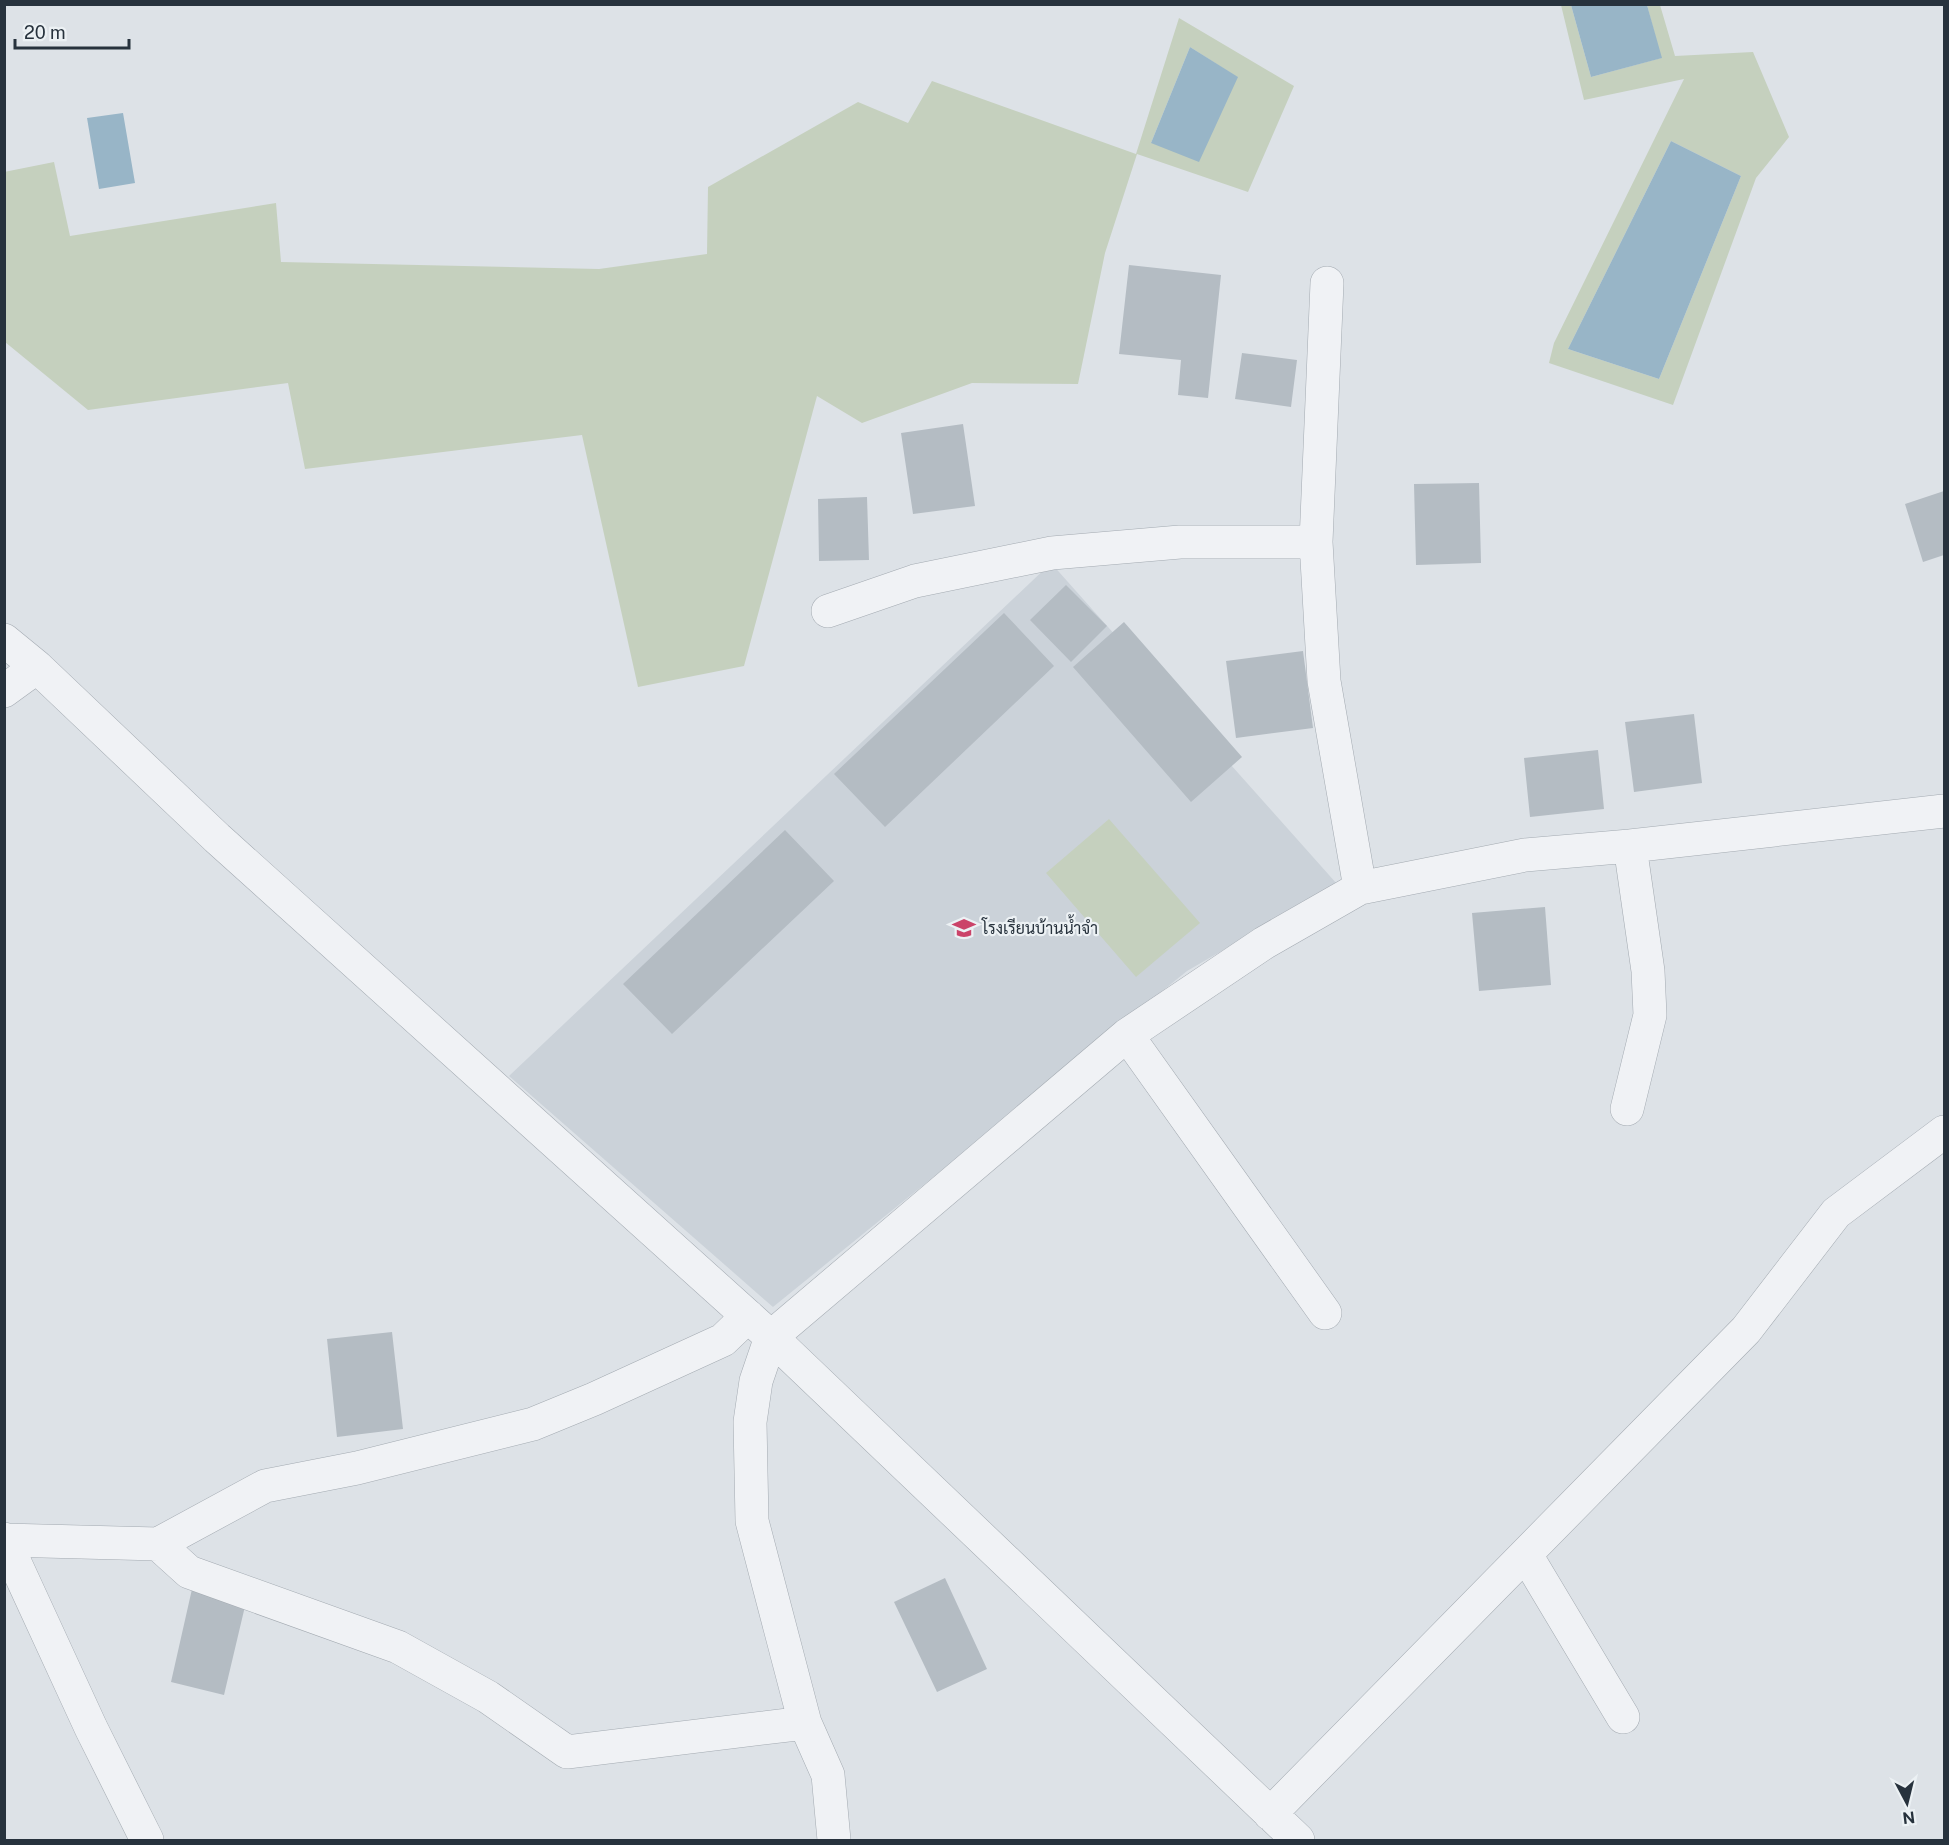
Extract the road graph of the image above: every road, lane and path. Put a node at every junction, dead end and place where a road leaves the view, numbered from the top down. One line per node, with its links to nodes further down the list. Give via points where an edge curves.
1 (1327, 283): 2 (street)
2 (1316, 542): 3 (street, via 1180,542 1053,553 915,581); 9 (street, via 1324,681)
3 (828, 612)
4 (4, 640): 5 (street)
5 (37, 667): 6 (street); 14 (street, via 217,838)
6 (4, 691)
7 (1944, 811): 8 (street)
8 (1630, 846): 9 (street, via 1525,855); 11 (street, via 1648,971 1650,1016)
9 (1360, 888): 10 (street, via 1264,943)
10 (1127, 1035): 13 (street); 14 (street)
11 (1627, 1109)
12 (1944, 1132): 17 (street, via 1836,1213 1746,1330)
13 (1325, 1313)
14 (760, 1327): 16 (street, via 533,1424 357,1468 265,1486); 19 (street, via 750,1422 752,1521); 20 (street)
15 (5, 1540): 16 (street); 21 (street)
16 (158, 1544): 19 (street, via 189,1572 398,1647 488,1697 567,1752)
17 (1526, 1555): 18 (street); 20 (street)
18 (1623, 1717)
19 (805, 1722): 22 (street, via 828,1775)
20 (1270, 1814): 23 (street)
21 (147, 1840)
22 (834, 1840)
23 (1298, 1840)

